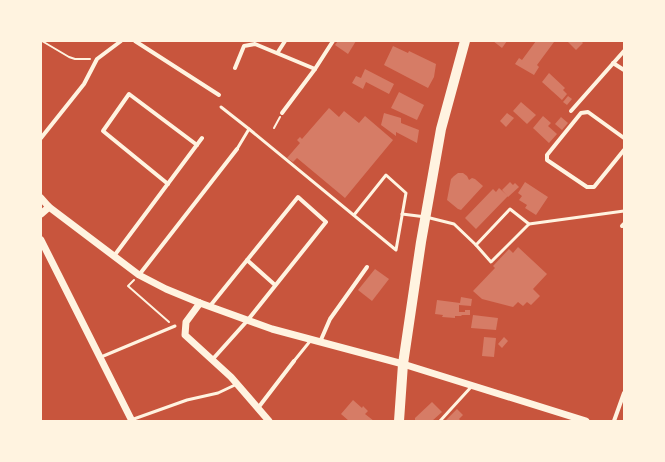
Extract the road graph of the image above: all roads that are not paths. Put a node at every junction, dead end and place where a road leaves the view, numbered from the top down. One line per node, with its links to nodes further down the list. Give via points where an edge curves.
1 (121, 41): 17 (street, via 97,59 84,84)
2 (135, 41): 12 (street)
3 (285, 41): 7 (street)
4 (333, 41): 10 (street)
5 (465, 41): 30 (highway, via 441,130)
6 (624, 51): 8 (street)
7 (278, 52): 9 (street, via 255,44 244,46); 10 (street)
8 (613, 63): 11 (street); 14 (street)
9 (235, 68)
10 (315, 69): 15 (street)
11 (624, 70)
12 (219, 95)
13 (221, 107): 16 (lane)
14 (571, 111)
15 (282, 113)
16 (249, 129): 21 (lane); 29 (lane)
17 (41, 138)
18 (202, 138): 20 (street)
19 (624, 138): 22 (street, via 588,112 581,112 547,155 547,160 587,187 594,187)
20 (197, 145): 23 (street); 23 (street, via 129,94 103,131)
21 (237, 149): 37 (street)
22 (624, 150)
23 (168, 184): 34 (street)
24 (41, 198): 25 (street)
25 (49, 207): 27 (street); 34 (street)
26 (624, 211): 31 (lane)
27 (41, 214)
28 (402, 214): 29 (lane, via 396,250); 29 (lane, via 406,193 386,175); 30 (lane)
29 (354, 215)
30 (426, 217): 33 (lane, via 454,224); 48 (highway)
31 (529, 224): 33 (lane, via 510,209); 33 (lane, via 491,262)
32 (41, 240): 45 (street)
33 (476, 245)
34 (114, 256): 37 (street)
35 (247, 260): 38 (street); 38 (street, via 298,197 326,222); 40 (street)
36 (367, 267): 44 (street, via 330,319)
37 (140, 275): 39 (street)
38 (275, 286): 41 (street)
39 (200, 303): 40 (street); 46 (street, via 186,322 184,335)
40 (210, 306): 41 (street)
41 (247, 320): 43 (street); 46 (street)
42 (175, 326): 45 (lane)
43 (311, 340): 44 (street); 47 (lane)
44 (320, 342): 48 (street)
45 (100, 358): 53 (street)
46 (212, 360): 49 (street)
47 (294, 361): 52 (street)
48 (403, 364): 50 (street); 55 (highway)
49 (237, 384): 52 (street); 53 (lane, via 218,393 187,400)
50 (472, 386): 56 (lane); 57 (street)
51 (624, 393): 58 (street)
52 (258, 408): 54 (street)
53 (132, 420)
54 (269, 421)
55 (399, 421)
56 (440, 421)
57 (586, 421)
58 (614, 421)

